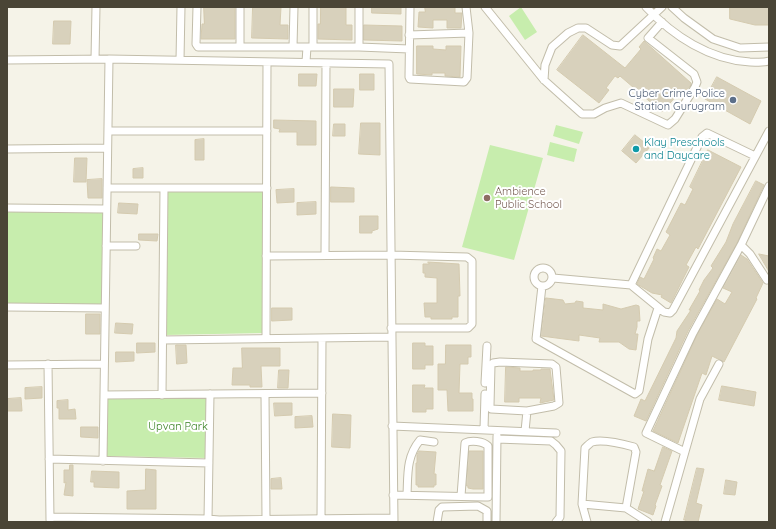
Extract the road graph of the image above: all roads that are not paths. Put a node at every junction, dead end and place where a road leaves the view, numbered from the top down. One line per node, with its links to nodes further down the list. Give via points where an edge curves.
1 (96, 7): 24 (street)
2 (181, 7): 27 (street)
3 (197, 7): 18 (street, via 197,46)
4 (240, 7): 18 (street)
5 (294, 7): 19 (street)
6 (313, 7): 20 (street)
7 (360, 7): 21 (street)
8 (410, 7): 17 (street)
9 (466, 7): 16 (street)
10 (485, 7): 32 (street)
11 (646, 7): 14 (street)
12 (662, 7): 14 (street)
13 (672, 7): 22 (street, via 713,39 740,48)
14 (654, 15): 15 (street); 32 (street, via 620,46 612,45 586,28 578,28 568,33 552,48 545,65)
15 (662, 22): 28 (street, via 690,44 716,56 738,61); 32 (street, via 648,38 694,74 696,82 675,119 668,125 621,104 594,114 582,114)
16 (469, 33): 17 (street); 23 (street, via 468,78 464,82 410,79)
17 (409, 35): 23 (street)
18 (240, 46): 19 (street)
19 (293, 47): 20 (street)
20 (310, 47): 21 (street); 30 (street)
21 (359, 47): 23 (street)
22 (769, 47)
23 (409, 49)
24 (95, 59): 25 (street); 26 (street)
25 (109, 59): 27 (street); 33 (street)
26 (7, 60)
27 (180, 60): 29 (street)
28 (769, 61)
29 (267, 62): 30 (street); 34 (street)
30 (306, 62): 31 (street)
31 (326, 63): 48 (street, via 389,64); 50 (street)
32 (544, 80)
33 (108, 131): 34 (street); 36 (street)
34 (267, 131): 42 (street)
35 (769, 131): 38 (street)
36 (107, 148): 37 (street); 40 (street)
37 (7, 149)
38 (755, 156): 53 (street, via 707,133 702,138); 57 (street, via 673,310 670,313)
39 (769, 186): 45 (street)
40 (107, 188): 41 (street); 44 (street)
41 (164, 188): 42 (street); 62 (street)
42 (267, 188): 49 (street)
43 (7, 208): 44 (street)
44 (106, 209): 46 (street)
45 (741, 245): 52 (street); 81 (street, via 693,333 646,433)
46 (106, 246): 47 (street); 56 (street)
47 (136, 246)
48 (391, 255): 50 (street); 58 (street); 58 (street, via 467,257 472,260 472,324 468,328)
49 (266, 256): 50 (street); 60 (street)
50 (325, 256)
51 (552, 278): 53 (street); 54 (street, via 548,285); 54 (street, via 551,272 546,268 538,270 534,278)
52 (767, 280)
53 (631, 285): 57 (street)
54 (542, 286): 57 (street, via 536,339 635,394 639,391 648,339)
55 (7, 307): 56 (street)
56 (105, 308): 65 (street)
57 (658, 308)
58 (392, 328): 59 (street)
59 (392, 337): 61 (street); 74 (street)
60 (266, 338): 61 (street); 62 (street)
61 (322, 338): 68 (street)
62 (163, 340): 69 (street)
63 (487, 346): 75 (street)
64 (48, 364): 65 (street); 67 (street); 82 (street)
65 (104, 364): 72 (street)
66 (719, 364): 81 (street, via 700,399)
67 (7, 365)
68 (322, 393): 71 (street); 92 (street)
69 (162, 394): 70 (street); 72 (street)
70 (210, 394): 71 (street); 84 (street)
71 (265, 394): 91 (street)
72 (104, 395): 83 (street)
73 (527, 411): 73 (street, via 491,409 489,398 493,363 552,364 556,367 559,402 554,406); 77 (street)
74 (392, 426): 75 (street); 85 (street)
75 (484, 429): 76 (street)
76 (497, 430): 77 (street); 79 (street)
77 (525, 431): 78 (street)
78 (556, 432)
79 (497, 439): 98 (street); 99 (street, via 551,442 561,451 560,517)
80 (434, 442): 86 (street, via 420,440 413,448 409,460)
81 (685, 452): 102 (street)
82 (49, 459): 83 (street); 93 (street)
83 (103, 461): 84 (street)
84 (209, 463): 90 (street)
85 (393, 495): 86 (street); 95 (street)
86 (407, 495): 87 (street)
87 (460, 496): 87 (street, via 488,496 488,446 484,443 465,443)
88 (582, 504): 89 (street); 89 (street, via 585,448 591,442 600,441 622,444 634,448 636,452); 100 (street)
89 (626, 508): 101 (street)
90 (208, 519): 91 (street); 94 (street)
91 (266, 519): 92 (street)
92 (321, 519): 95 (street)
93 (50, 520): 94 (street)
94 (150, 520)
95 (394, 520)
96 (437, 522): 97 (street, via 442,507 478,506 486,511)
97 (487, 522)
98 (496, 522)
99 (556, 522)
100 (587, 522)
101 (648, 522)
102 (665, 522)

